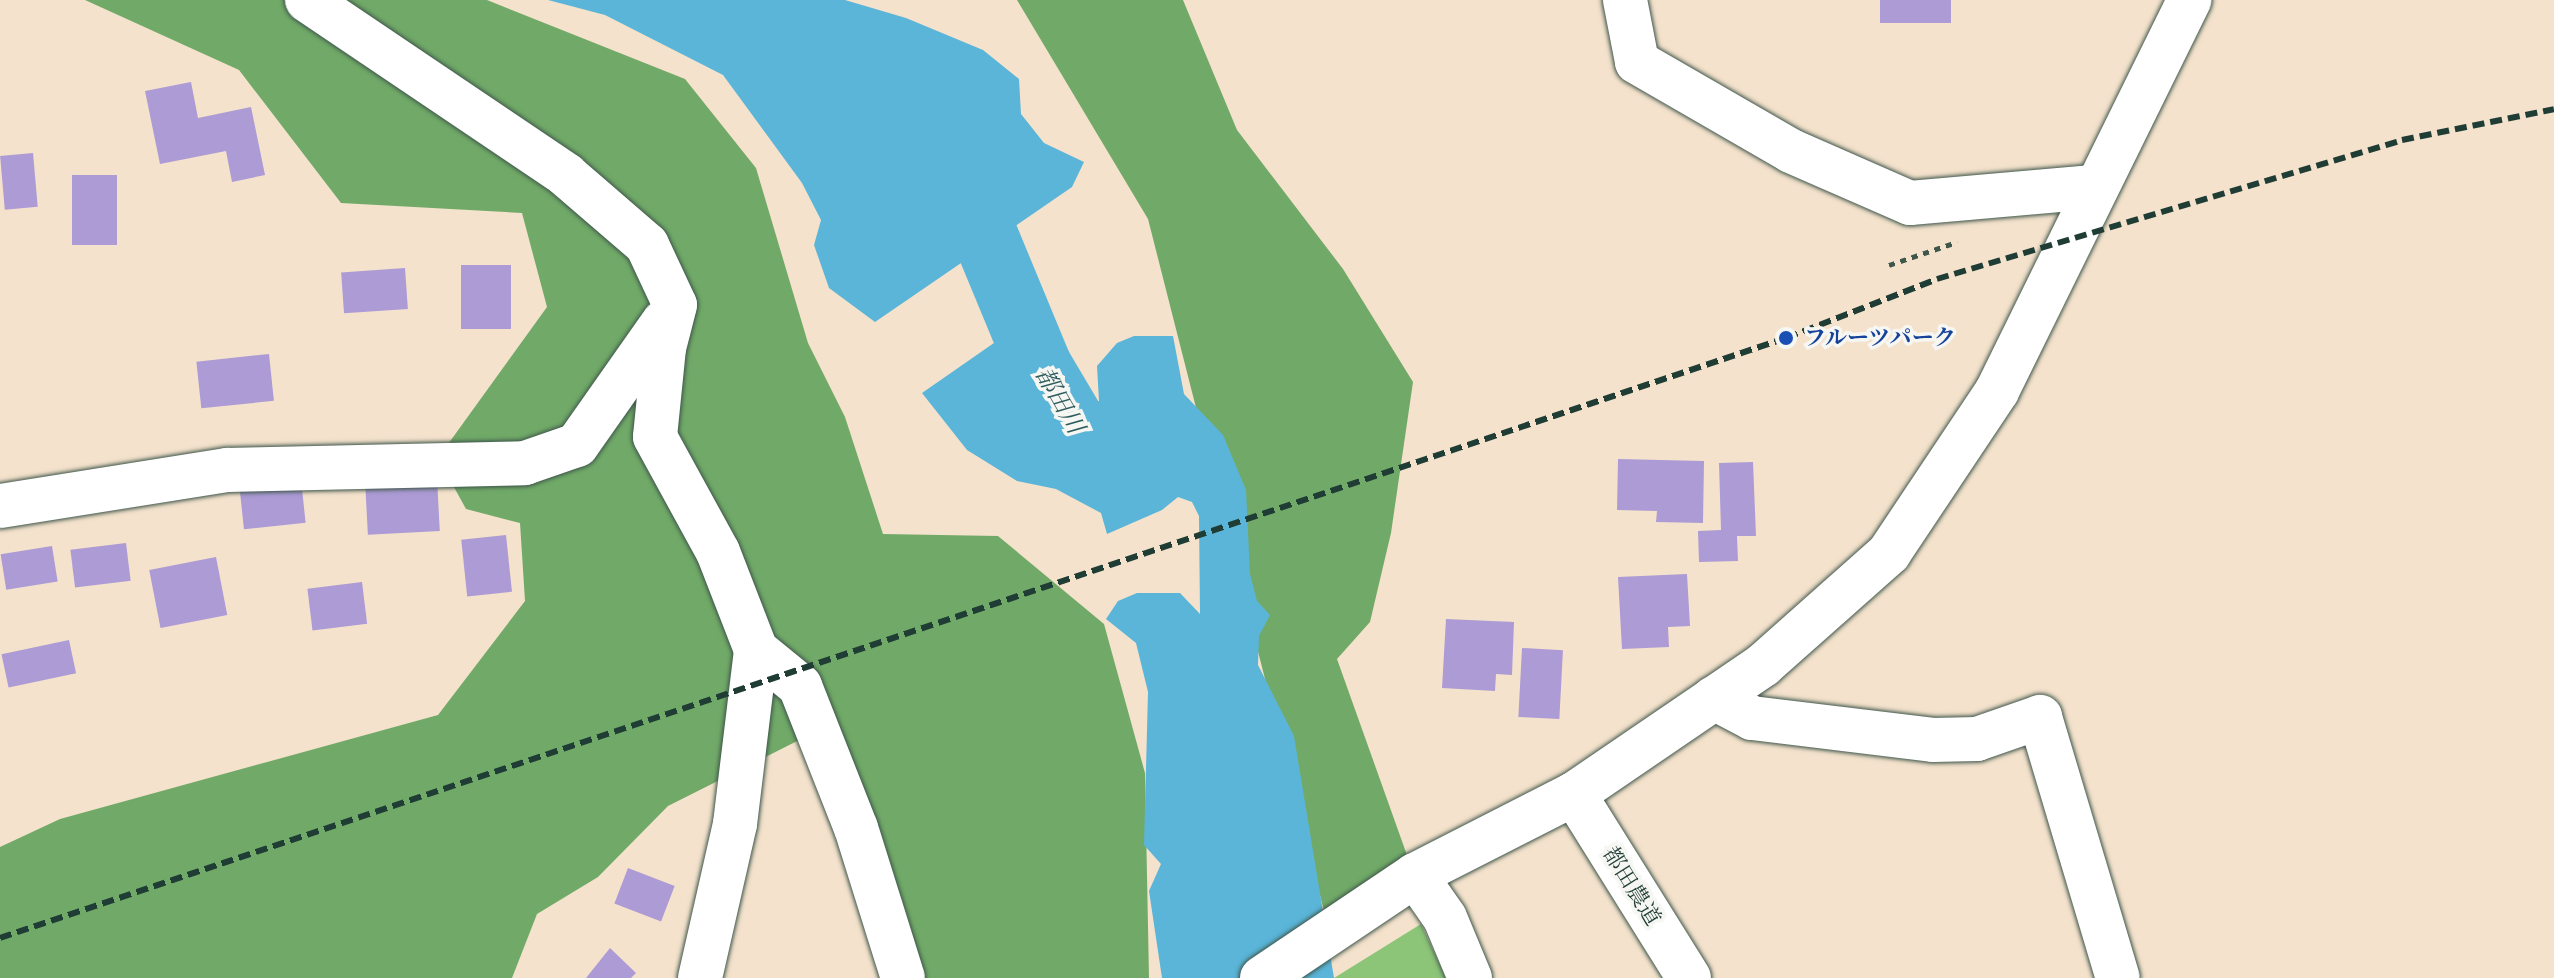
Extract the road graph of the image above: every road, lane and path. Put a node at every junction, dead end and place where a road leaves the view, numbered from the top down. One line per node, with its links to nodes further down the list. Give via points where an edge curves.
1 (307, 0): 5 (street, via 566,175 647,245)
2 (1625, 0): 4 (street, via 1637,62 1791,151 1910,203)
3 (2189, 0): 4 (street)
4 (2093, 187): 8 (street, via 1997,391 1889,553 1763,665)
5 (675, 305): 6 (street, via 577,445 525,463 227,470); 7 (street, via 664,348 655,437 718,552)
6 (0, 506)
7 (756, 650): 11 (street, via 735,824); 12 (street, via 800,686 856,828)
8 (1714, 698): 9 (street); 16 (street, via 1752,718 1933,740 1977,739 2040,717)
9 (1574, 794): 10 (street); 15 (street, 都田農道)
10 (1415, 875): 13 (street); 14 (street, via 1445,918)
11 (700, 978)
12 (903, 978)
13 (1262, 978)
14 (1470, 978)
15 (1689, 978)
16 (2118, 978)

